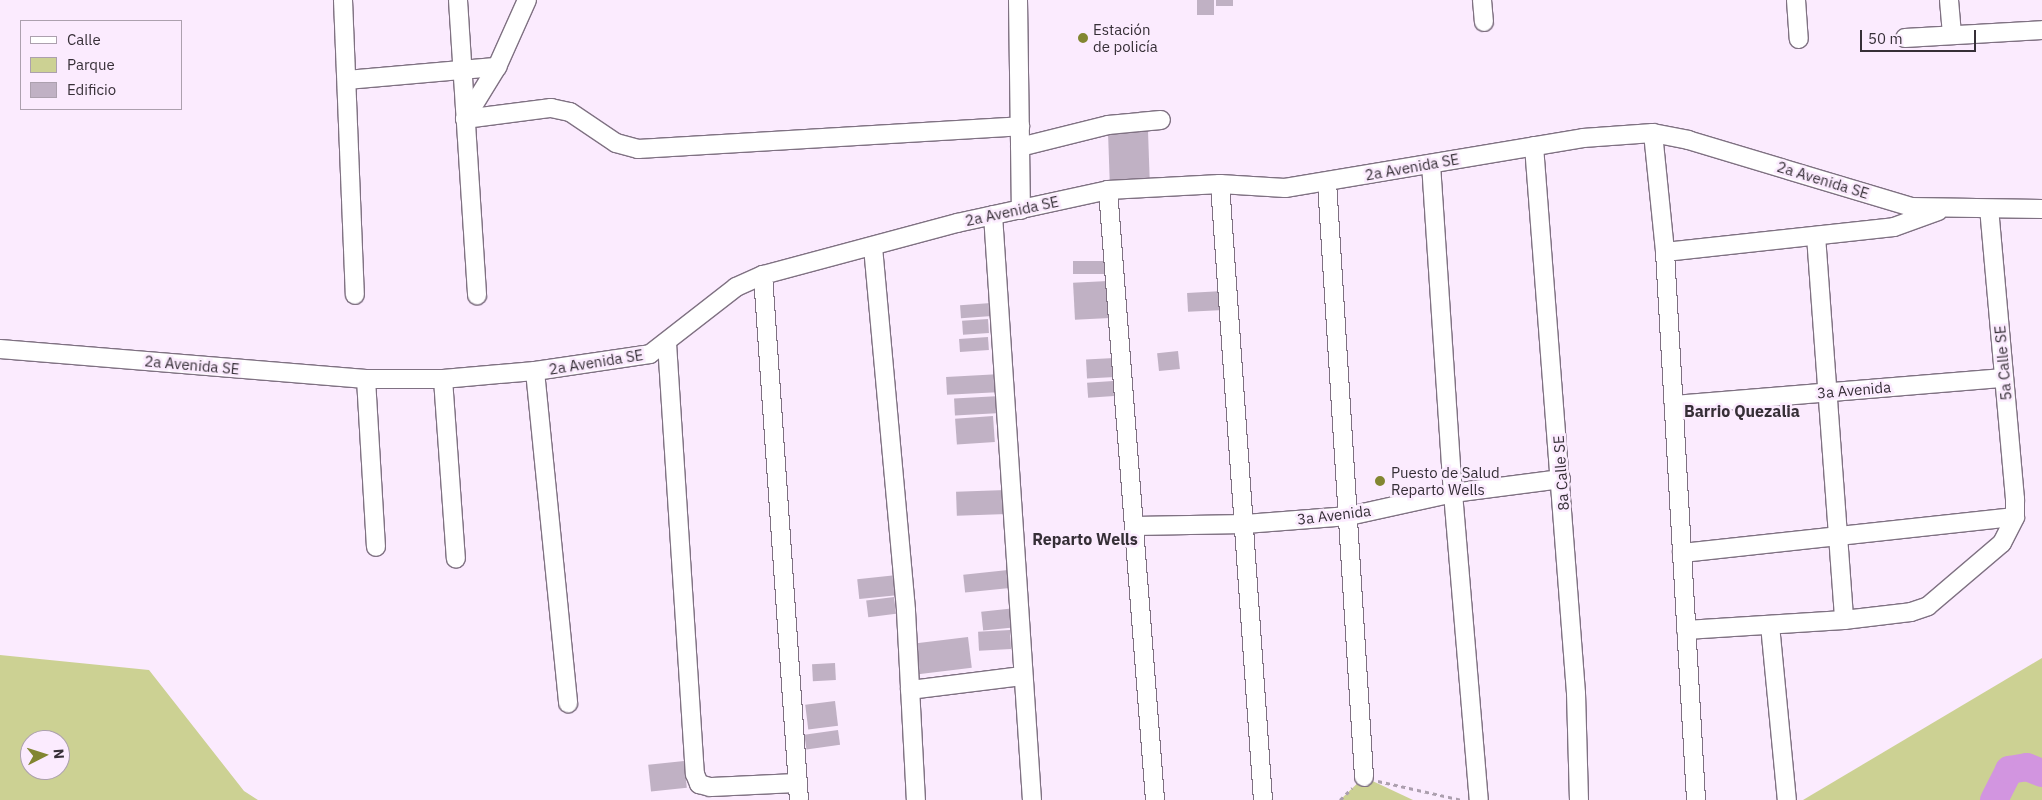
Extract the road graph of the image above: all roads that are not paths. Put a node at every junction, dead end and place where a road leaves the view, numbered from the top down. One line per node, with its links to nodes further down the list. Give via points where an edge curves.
1 (343, 0): 15 (street)
2 (458, 0): 14 (street)
3 (527, 0): 13 (street)
4 (1018, 0): 18 (street)
5 (1482, 0): 8 (street)
6 (1796, 0): 12 (street)
7 (1949, 0): 10 (street)
8 (1484, 22)
9 (2042, 30): 10 (street)
10 (1952, 34): 11 (street)
11 (1905, 38)
12 (1799, 39)
13 (497, 67): 14 (street); 16 (street)
14 (461, 72): 15 (street); 16 (street)
15 (347, 80): 35 (street)
16 (465, 119): 18 (street, via 551,108 570,112 616,144 638,149); 36 (street)
17 (1161, 120): 21 (street, via 1108,125)
18 (1020, 126): 21 (street)
19 (1653, 133): 20 (street, 2a Avenida SE, via 1583,138); 26 (street, 2a Avenida SE, via 1716,148 1910,207); 33 (street)
20 (1534, 146): 22 (street, 2a Avenida SE); 45 (street, 8a Calle SE)
21 (1020, 147): 28 (street)
22 (1431, 164): 23 (street, 2a Avenida SE); 46 (street)
23 (1327, 182): 24 (street, 2a Avenida SE, via 1285,188); 47 (street)
24 (1220, 184): 25 (street, 2a Avenida SE); 49 (street)
25 (1108, 190): 28 (street, 2a Avenida SE); 50 (street)
26 (1945, 208): 29 (street, 2a Avenida SE); 31 (street, via 1894,227)
27 (2042, 209): 29 (street, 2a Avenida SE)
28 (1022, 210): 30 (street, 2a Avenida SE)
29 (1989, 210): 40 (street, 5a Calle SE)
30 (994, 215): 32 (street, 2a Avenida SE); 58 (street)
31 (1816, 236): 33 (street); 43 (street)
32 (873, 247): 34 (street, 2a Avenida SE); 59 (street)
33 (1666, 252): 44 (street)
34 (763, 275): 37 (street, 2a Avenida SE, via 736,287); 62 (street)
35 (355, 295)
36 (477, 295)
37 (667, 343): 39 (street, 2a Avenida SE, via 650,354); 62 (street, via 695,774 699,784 710,787)
38 (0, 349): 41 (street, 2a Avenida SE)
39 (535, 371): 42 (street, 2a Avenida SE); 60 (street)
40 (2004, 378): 43 (street, 3a Avenida); 48 (street, 5a Calle SE)
41 (366, 379): 42 (street, 2a Avenida SE); 52 (street)
42 (443, 379): 54 (street)
43 (1828, 392): 44 (street, 3a Avenida); 51 (street)
44 (1674, 405): 53 (street)
45 (1561, 479): 46 (street, 3a Avenida); 68 (street, 8a Calle SE, via 1576,693)
46 (1453, 493): 47 (street, 3a Avenida); 67 (street)
47 (1349, 516): 49 (street, 3a Avenida); 61 (street)
48 (2016, 517): 51 (street); 55 (street, via 2002,543 1928,606 1911,612)
49 (1245, 524): 50 (street, 3a Avenida); 66 (street)
50 (1135, 526): 65 (street)
51 (1838, 536): 53 (street); 55 (street)
52 (376, 547)
53 (1682, 552): 57 (street)
54 (456, 559)
55 (1844, 620): 56 (street)
56 (1770, 625): 57 (street); 70 (street)
57 (1686, 630): 69 (street)
58 (1024, 676): 59 (street); 64 (street)
59 (910, 690): 63 (street)
60 (568, 703)
61 (1364, 777)
62 (798, 792)
63 (916, 800)
64 (1032, 800)
65 (1155, 800)
66 (1263, 800)
67 (1479, 800)
68 (1579, 800)
69 (1696, 800)
70 (1787, 800)

